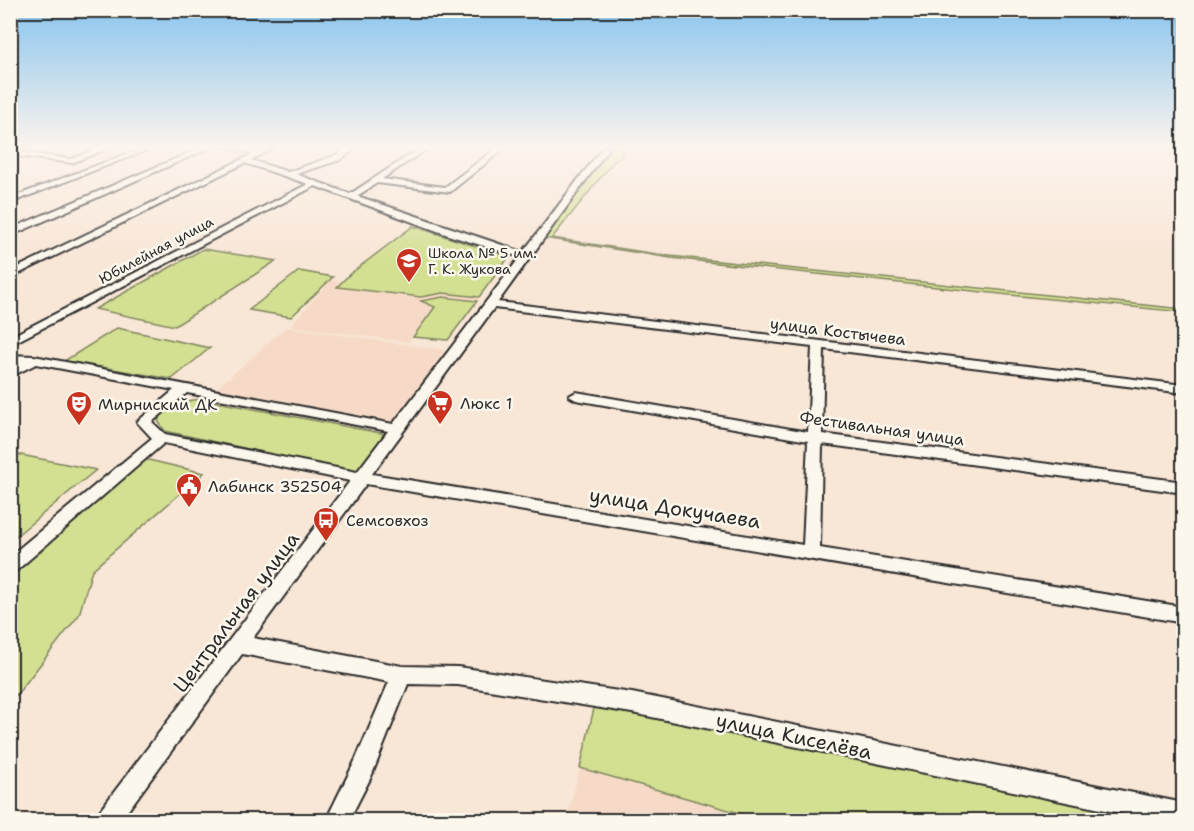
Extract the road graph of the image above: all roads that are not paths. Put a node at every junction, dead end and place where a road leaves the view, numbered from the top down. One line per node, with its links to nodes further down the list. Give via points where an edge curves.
1 (51, 186): 11 (street)
2 (118, 186): 14 (street)
3 (191, 186): 16 (street)
4 (311, 186): 18 (street, Юбилейная улица)
5 (324, 186): 12 (street)
6 (368, 186): 12 (street)
7 (413, 186): 8 (street, via 447,190)
8 (452, 186)
9 (578, 186): 15 (street, Центральная улица)
10 (10, 190): 11 (street)
11 (32, 193): 13 (street)
12 (352, 196): 15 (street)
13 (10, 201)
14 (10, 232)
15 (525, 256): 17 (street, Центральная улица)
16 (10, 274)
17 (488, 304): 19 (street, улица Костычева); 26 (street, Центральная улица)
18 (10, 342)
19 (818, 345): 24 (street, улица Костычева); 28 (street)
20 (10, 359): 21 (street)
21 (34, 360): 22 (street); 23 (street)
22 (10, 373)
23 (184, 389): 26 (street); 27 (street, via 144,422)
24 (1184, 389)
25 (576, 396): 28 (street, Фестивальная улица)
26 (399, 429): 29 (street, Центральная улица)
27 (161, 438): 29 (street, улица Докучаева); 32 (street)
28 (815, 438): 30 (street, Фестивальная улица); 31 (street)
29 (362, 478): 31 (street, улица Докучаева); 34 (street, Центральная улица)
30 (1184, 489)
31 (811, 552): 33 (street, улица Докучаева)
32 (10, 566)
33 (1184, 615)
34 (237, 644): 35 (street, улица Киселёва); 37 (street, Центральная улица)
35 (402, 675): 36 (street, улица Киселёва, via 458,676 632,703); 38 (street)
36 (1184, 815)
37 (107, 820)
38 (337, 820)

